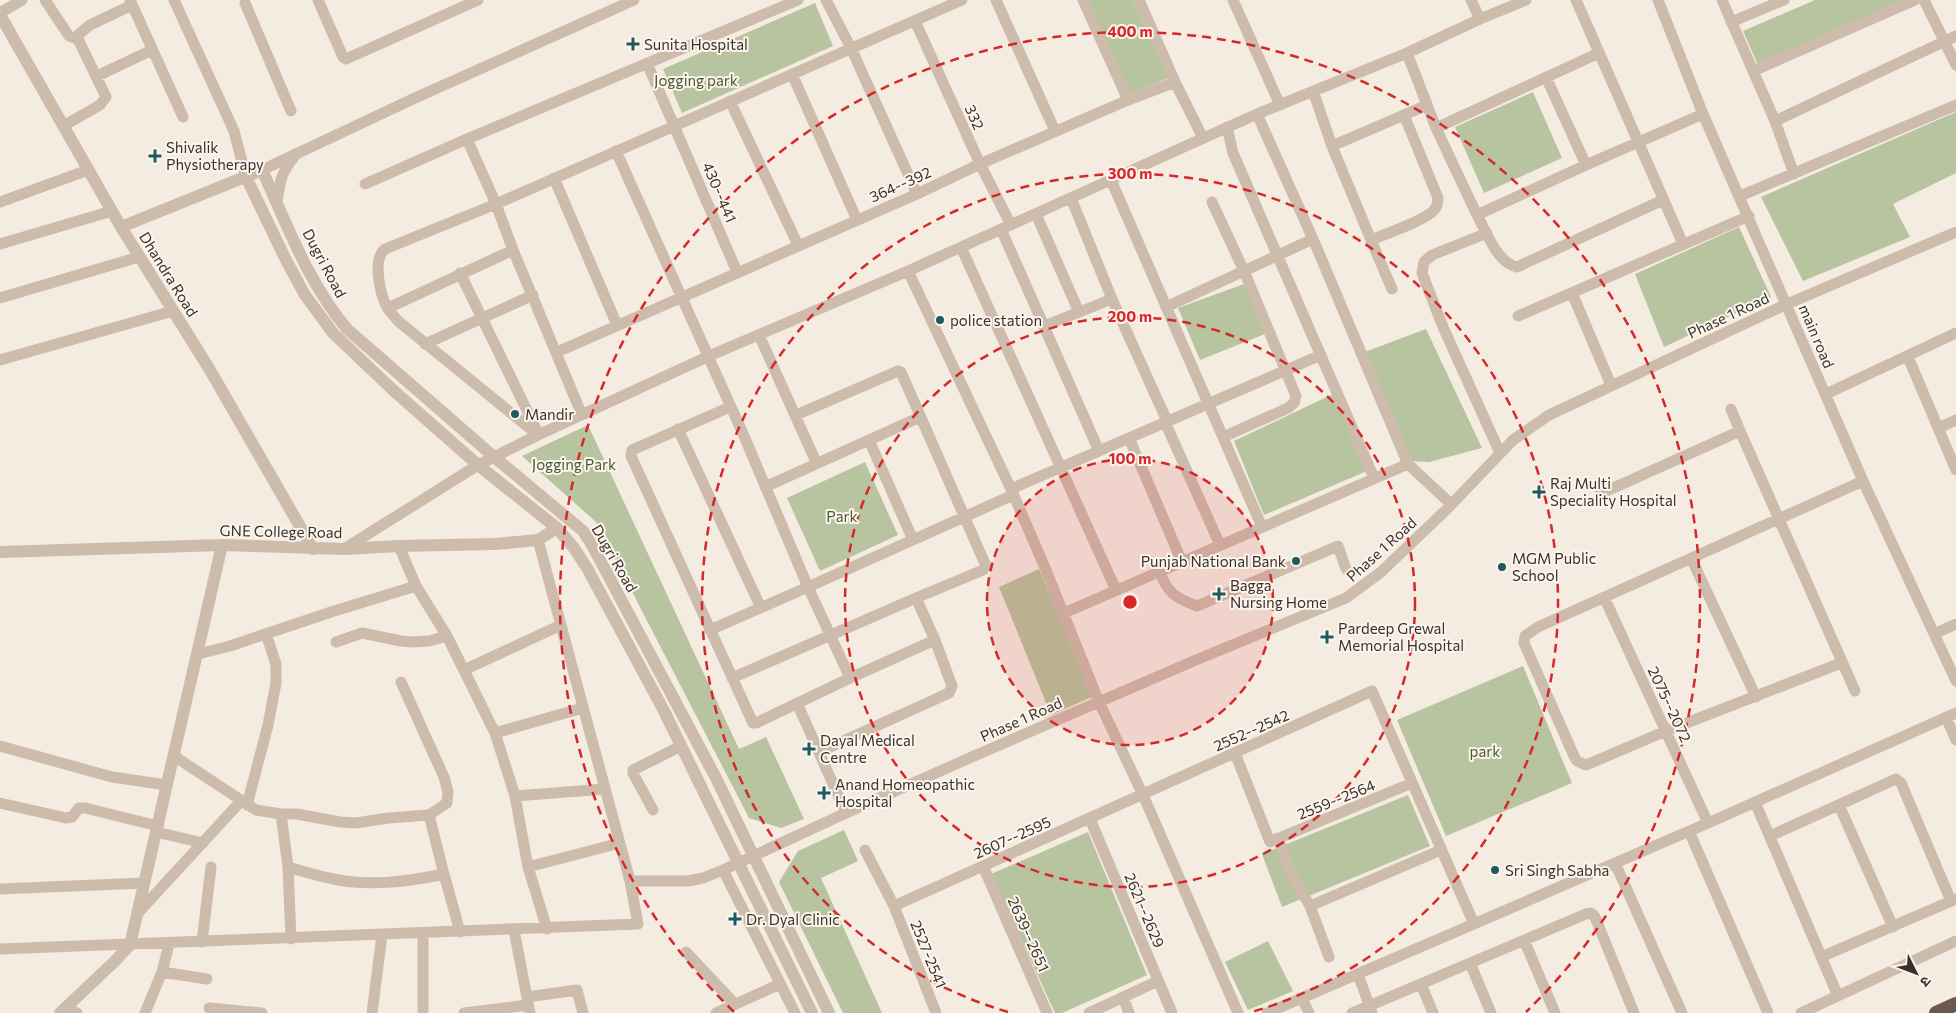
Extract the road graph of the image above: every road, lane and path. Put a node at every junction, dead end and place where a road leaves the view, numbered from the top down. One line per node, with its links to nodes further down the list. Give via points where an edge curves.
1 (22, 0): 24 (street)
2 (45, 0): 29 (street, via 69,36)
3 (174, 0): 70 (street, via 234,131)
4 (318, 0): 5 (street, via 346,59)
5 (478, 0)
6 (634, 0): 64 (street)
7 (798, 0): 35 (street)
8 (826, 0): 31 (street)
9 (962, 0): 26 (street)
10 (996, 0): 58 (street)
11 (1083, 0): 43 (street)
12 (1139, 0): 41 (street)
13 (1233, 0): 45 (street)
14 (1471, 0): 25 (street)
15 (1526, 0): 25 (street)
16 (1576, 0): 34 (street)
17 (1658, 0): 50 (street, main road)
18 (1722, 0): 27 (street)
19 (1784, 0): 27 (street)
20 (1915, 0): 37 (street)
21 (1924, 0): 30 (street)
22 (247, 1): 48 (street)
23 (131, 3): 29 (street, via 90,25 78,35); 32 (street)
24 (1, 19): 55 (street, Dhandra Road)
25 (1480, 19): 33 (street)
26 (915, 20): 31 (street); 65 (street, 332)
27 (1732, 22): 37 (street)
28 (1956, 36): 30 (street)
29 (78, 39): 39 (street)
30 (1945, 41): 36 (street); 53 (street)
31 (852, 48): 38 (street); 74 (street)
32 (152, 50): 39 (street); 52 (street)
33 (1407, 53): 42 (street); 46 (street)
34 (1599, 54): 40 (street); 61 (street)
35 (647, 63): 54 (street, 430--441); 60 (street)
36 (1956, 65)
37 (1753, 71): 53 (street)
38 (792, 74): 44 (street); 86 (street)
39 (97, 76): 55 (street, via 106,97 104,101)
40 (1546, 77): 57 (street); 66 (street)
41 (1175, 82): 43 (street, 364--392); 59 (street)
42 (1313, 91): 45 (street); 62 (street)
43 (1128, 100): 58 (street, 364--392)
44 (730, 101): 54 (street); 95 (street)
45 (1280, 105): 49 (street)
46 (1427, 105): 51 (street); 57 (street)
47 (1956, 105): 69 (street)
48 (291, 111)
49 (1258, 114): 56 (street); 91 (street)
50 (1704, 114): 61 (street); 75 (street, main road)
51 (1404, 115): 62 (street); 92 (street, via 1438,205 1426,216)
52 (183, 117)
53 (1774, 121): 69 (street)
54 (675, 125): 63 (street); 102 (street, 430--441)
55 (63, 126): 67 (street, Dhandra Road)
56 (1227, 127): 59 (street); 98 (street, via 1233,154)
57 (1436, 128): 84 (street)
58 (1055, 131): 65 (street, 364--392)
59 (1203, 138): 72 (street)
60 (467, 139): 73 (street); 81 (street)
61 (1637, 143): 66 (street); 77 (street)
62 (1332, 146): 92 (street)
63 (616, 151): 71 (street); 108 (street)
64 (298, 153): 68 (street); 79 (street, via 281,176)
65 (980, 164): 74 (street, 364--392); 88 (street, 332)
66 (1586, 165): 84 (street)
67 (88, 170): 78 (street); 82 (street, Dhandra Road)
68 (262, 170): 70 (street); 79 (street, Dugri Road)
69 (1794, 174): 75 (street)
70 (246, 177): 87 (street); 150 (street, Dugri Road, via 286,260 318,315 353,352)
71 (554, 178): 81 (street); 117 (street)
72 (1111, 180): 76 (street); 111 (street)
73 (365, 184)
74 (917, 194): 86 (street, 364--392)
75 (1740, 196): 85 (street, main road)
76 (1071, 198): 83 (street); 109 (street)
77 (1663, 200): 90 (street, via 1517,267 1502,259); 94 (street)
78 (0, 202)
79 (277, 202): 147 (street, Dugri Road, via 310,276 331,310 358,339)
80 (1212, 202): 101 (street)
81 (496, 204): 97 (street); 112 (street, via 380,253 377,264)
82 (112, 211): 87 (street, Dhandra Road); 93 (street)
83 (1036, 214): 88 (street); 114 (street)
84 (1477, 215): 90 (street)
85 (1749, 216): 94 (street); 110 (street, main road)
86 (857, 220): 95 (street, 364--392)
87 (121, 227): 99 (street, Dhandra Road)
88 (1006, 227): 96 (street); 118 (street, 332)
89 (1956, 232): 110 (street, Phase 1 Road)
90 (1487, 233): 146 (street, via 1432,255 1424,262 1422,273)
91 (1313, 239): 98 (street); 149 (street)
92 (1370, 240): 104 (street)
93 (0, 244)
94 (1683, 244): 105 (street)
95 (798, 245): 102 (street, 364--392)
96 (961, 247): 100 (street); 151 (street)
97 (513, 250): 103 (street); 106 (street)
98 (1278, 255): 101 (street); 123 (street)
99 (139, 257): 107 (street); 113 (street, Dhandra Road)
100 (908, 271): 120 (street); 156 (street)
101 (1244, 271): 111 (street); 127 (street)
102 (738, 272): 108 (street, 364--392)
103 (460, 273): 112 (street); 116 (street)
104 (1392, 289)
105 (1572, 292): 115 (street); 128 (street)
106 (533, 295): 116 (street); 122 (street)
107 (0, 298)
108 (681, 298): 117 (street, 364--392); 124 (street)
109 (1112, 299): 114 (street); 137 (street)
110 (1787, 304): 128 (street, Phase 1 Road); 129 (street, main road)
111 (1166, 307): 130 (street)
112 (388, 308): 121 (street)
113 (173, 311): 126 (street); 168 (street, Dhandra Road)
114 (1079, 312): 118 (street)
115 (1518, 316)
116 (483, 318): 121 (street); 141 (street)
117 (617, 326): 122 (street, 364--392)
118 (1044, 326): 145 (street, 332)
119 (1956, 333): 125 (street)
120 (759, 335): 124 (street); 134 (street)
121 (424, 344): 141 (street)
122 (557, 352): 133 (street)
123 (1322, 354): 127 (street); 153 (street)
124 (709, 356): 131 (street); 133 (street)
125 (1908, 357): 129 (street); 138 (street)
126 (0, 360)
127 (1286, 369): 130 (street); 142 (street, via 1296,396 1294,404)
128 (1611, 385): 146 (street, Phase 1 Road, via 1537,422)
129 (1826, 394): 154 (street, main road)
130 (1208, 403): 137 (street); 142 (street)
131 (730, 406): 139 (street); 155 (street)
132 (1731, 409): 140 (street)
133 (582, 415): 141 (street)
134 (796, 415): 135 (street, via 900,371); 148 (street)
135 (920, 417): 144 (street); 159 (street)
136 (1956, 420): 138 (street)
137 (1166, 421): 143 (street); 166 (street)
138 (1938, 428): 152 (street)
139 (678, 430): 180 (street); 184 (street, via 632,450 631,456)
140 (1740, 431): 157 (street); 160 (street)
141 (538, 435): 147 (street)
142 (1223, 437): 161 (street)
143 (1128, 438): 145 (street); 172 (street)
144 (869, 440): 148 (street); 164 (street)
145 (1099, 451): 151 (street)
146 (1500, 453): 158 (street, Phase 1 Road)
147 (493, 456): 150 (street); 235 (street, Dugri Road, via 583,531 716,778)
148 (816, 462): 155 (street)
149 (1408, 464): 153 (street); 158 (street)
150 (478, 465): 162 (street, Dugri Road); 169 (street)
151 (1061, 468): 156 (street); 177 (street)
152 (1956, 470)
153 (1374, 478): 161 (street)
154 (1863, 481): 160 (street); 187 (street, main road)
155 (765, 487): 176 (street)
156 (1012, 492): 159 (street); 181 (street)
157 (1600, 494)
158 (1451, 504): 200 (street, Phase 1 Road, via 1381,572 1346,598)
159 (964, 517): 164 (street); 179 (street, via 986,568)
160 (1780, 520): 171 (street); 192 (street)
161 (1262, 527): 166 (street)
162 (557, 528): 163 (street, GNE College Road); 208 (street, Dugri Road, via 587,568)
163 (538, 540): 167 (street, GNE College Road); 183 (street)
164 (913, 540): 176 (street)
165 (222, 545): 168 (street, GNE College Road); 170 (street, GNE College Road); 191 (street)
166 (1220, 545): 172 (street)
167 (398, 546): 169 (street, GNE College Road); 175 (street)
168 (313, 549): 169 (street, GNE College Road)
169 (344, 549)
170 (0, 552)
171 (1691, 558): 178 (street); 199 (street)
172 (1182, 562): 174 (street)
173 (1346, 569): 174 (street, via 1338,546 1197,606 1180,600 1166,587)
174 (1159, 571): 177 (street)
175 (416, 586): 185 (street); 188 (street)
176 (808, 587): 180 (street); 186 (street)
177 (1116, 590): 181 (street)
178 (1604, 597): 204 (street, 2075--2072); 204 (street, via 1525,636 1524,643 1574,756 1581,763 1590,765)
179 (916, 598): 186 (street); 189 (street)
180 (761, 608): 184 (street)
181 (1064, 613): 200 (street)
182 (1956, 624): 187 (street)
183 (561, 625): 193 (street); 202 (street)
184 (710, 630): 194 (street)
185 (266, 634): 191 (street); 219 (street, via 276,664 276,683 268,725)
186 (830, 634): 194 (street); 195 (street)
187 (1934, 634): 196 (street, main road)
188 (448, 636): 190 (street, via 413,642 362,633); 193 (street)
189 (935, 640): 195 (street); 209 (street, via 952,686 949,693)
190 (336, 642)
191 (198, 654): 211 (street)
192 (1841, 663): 198 (street); 199 (street)
193 (464, 670): 205 (street)
194 (732, 678): 201 (street, via 753,723)
195 (850, 678): 201 (street)
196 (1956, 681)
197 (401, 682): 224 (street, via 448,792 447,803)
198 (1855, 691)
199 (1756, 697): 204 (street)
200 (1099, 702): 215 (street); 222 (street, Phase 1 Road)
201 (797, 704): 209 (street)
202 (584, 708): 205 (street); 214 (street)
203 (1951, 715): 206 (street); 217 (street)
204 (1666, 732): 226 (street, 2075--2072)
205 (495, 733): 216 (street)
206 (1956, 740)
207 (0, 746): 213 (street, via 112,777)
208 (681, 746): 221 (street, via 634,770); 236 (street, Dugri Road)
209 (819, 752): 222 (street)
210 (1235, 754): 212 (street, 2552--2542, via 1372,691); 215 (street, 2552--2542); 230 (street)
211 (174, 756): 213 (street); 219 (street)
212 (1412, 783): 230 (street, 2559--2564); 234 (street)
213 (167, 785): 227 (street)
214 (605, 789): 216 (street); 232 (street)
215 (1143, 795): 225 (street, 2607--2595); 299 (street)
216 (515, 796): 241 (street)
217 (1755, 802): 226 (street); 229 (street)
218 (0, 803): 227 (street, via 66,818 85,808)
219 (244, 803): 223 (street, via 256,810); 231 (street)
220 (1839, 805): 229 (street); 247 (street, via 1898,780); 252 (street)
221 (653, 810)
222 (846, 812): 235 (street, Phase 1 Road)
223 (282, 814): 224 (street, via 356,823); 240 (street)
224 (428, 815): 243 (street)
225 (1090, 819): 238 (street, 2607--2595); 272 (street, 2621--2629)
226 (1708, 823): 228 (street)
227 (157, 829): 231 (street); 245 (street)
228 (1689, 831): 237 (street); 308 (street)
229 (1770, 836): 267 (street)
230 (1274, 840): 249 (street)
231 (203, 843): 250 (street)
232 (620, 843): 241 (street); 244 (street)
233 (865, 850): 248 (street, 2527-2541)
234 (1441, 850): 249 (street); 251 (street)
235 (753, 855): 236 (street, Phase 1 Road); 293 (street, Dugri Road)
236 (738, 862): 242 (street, Phase 1 Road); 292 (street, Dugri Road)
237 (1615, 863): 251 (street); 307 (street)
238 (984, 866): 248 (street, 2607--2595); 295 (street, 2639--2651)
239 (211, 867): 260 (street)
240 (288, 867): 243 (street, via 355,882 384,883); 258 (street)
241 (528, 867): 253 (street)
242 (723, 870): 244 (street, Phase 1 Road, via 688,881); 273 (street)
243 (444, 874): 255 (street)
244 (630, 881): 253 (street, via 638,924)
245 (144, 883): 246 (street); 250 (street)
246 (0, 889)
247 (1954, 900): 252 (street)
248 (894, 906): 294 (street, 2527-2541)
249 (1310, 906): 266 (street)
250 (137, 914): 263 (street)
251 (1474, 924): 270 (street)
252 (1892, 927): 267 (street)
253 (547, 929): 254 (street)
254 (514, 930): 255 (street); 280 (street)
255 (460, 932): 256 (street)
256 (423, 934): 257 (street); 287 (street)
257 (382, 935): 258 (street); 286 (street)
258 (291, 939): 260 (street)
259 (1524, 940): 268 (street); 305 (street); 306 (street, via 1591,914)
260 (202, 942): 262 (street)
261 (1956, 942): 275 (street)
262 (169, 944): 263 (street); 269 (street)
263 (130, 945): 264 (street); 283 (street)
264 (0, 949)
265 (686, 952): 278 (street)
266 (1329, 957)
267 (1821, 957): 275 (street)
268 (1470, 963): 274 (street); 304 (street)
269 (162, 972): 271 (street); 284 (street)
270 (1358, 974): 277 (street); 282 (street)
271 (207, 979)
272 (1158, 981): 276 (street); 298 (street, 2621--2629)
273 (780, 984): 278 (street); 291 (street)
274 (1421, 984): 282 (street); 303 (street)
275 (1838, 996): 309 (street)
276 (1123, 998): 296 (street); 297 (street)
277 (1302, 998): 300 (street); 301 (street)
278 (735, 1004): 290 (street)
279 (1956, 1004): 310 (highway)
280 (528, 1005): 288 (street); 289 (street, via 577,990)
281 (209, 1008): 285 (street)
282 (1371, 1009): 302 (street)
283 (68, 1011)
284 (145, 1013)
285 (262, 1013)
286 (372, 1013)
287 (423, 1013)
288 (464, 1013)
289 (584, 1013)
290 (716, 1013)
291 (794, 1013)
292 (812, 1013)
293 (829, 1013)
294 (936, 1013)
295 (1047, 1013)
296 (1089, 1013)
297 (1129, 1013)
298 (1172, 1013)
299 (1238, 1013)
300 (1267, 1013)
301 (1309, 1013)
302 (1352, 1013)
303 (1433, 1013)
304 (1491, 1013)
305 (1555, 1013)
306 (1634, 1013)
307 (1682, 1013)
308 (1768, 1013)
309 (1801, 1013)
310 (1936, 1013)

